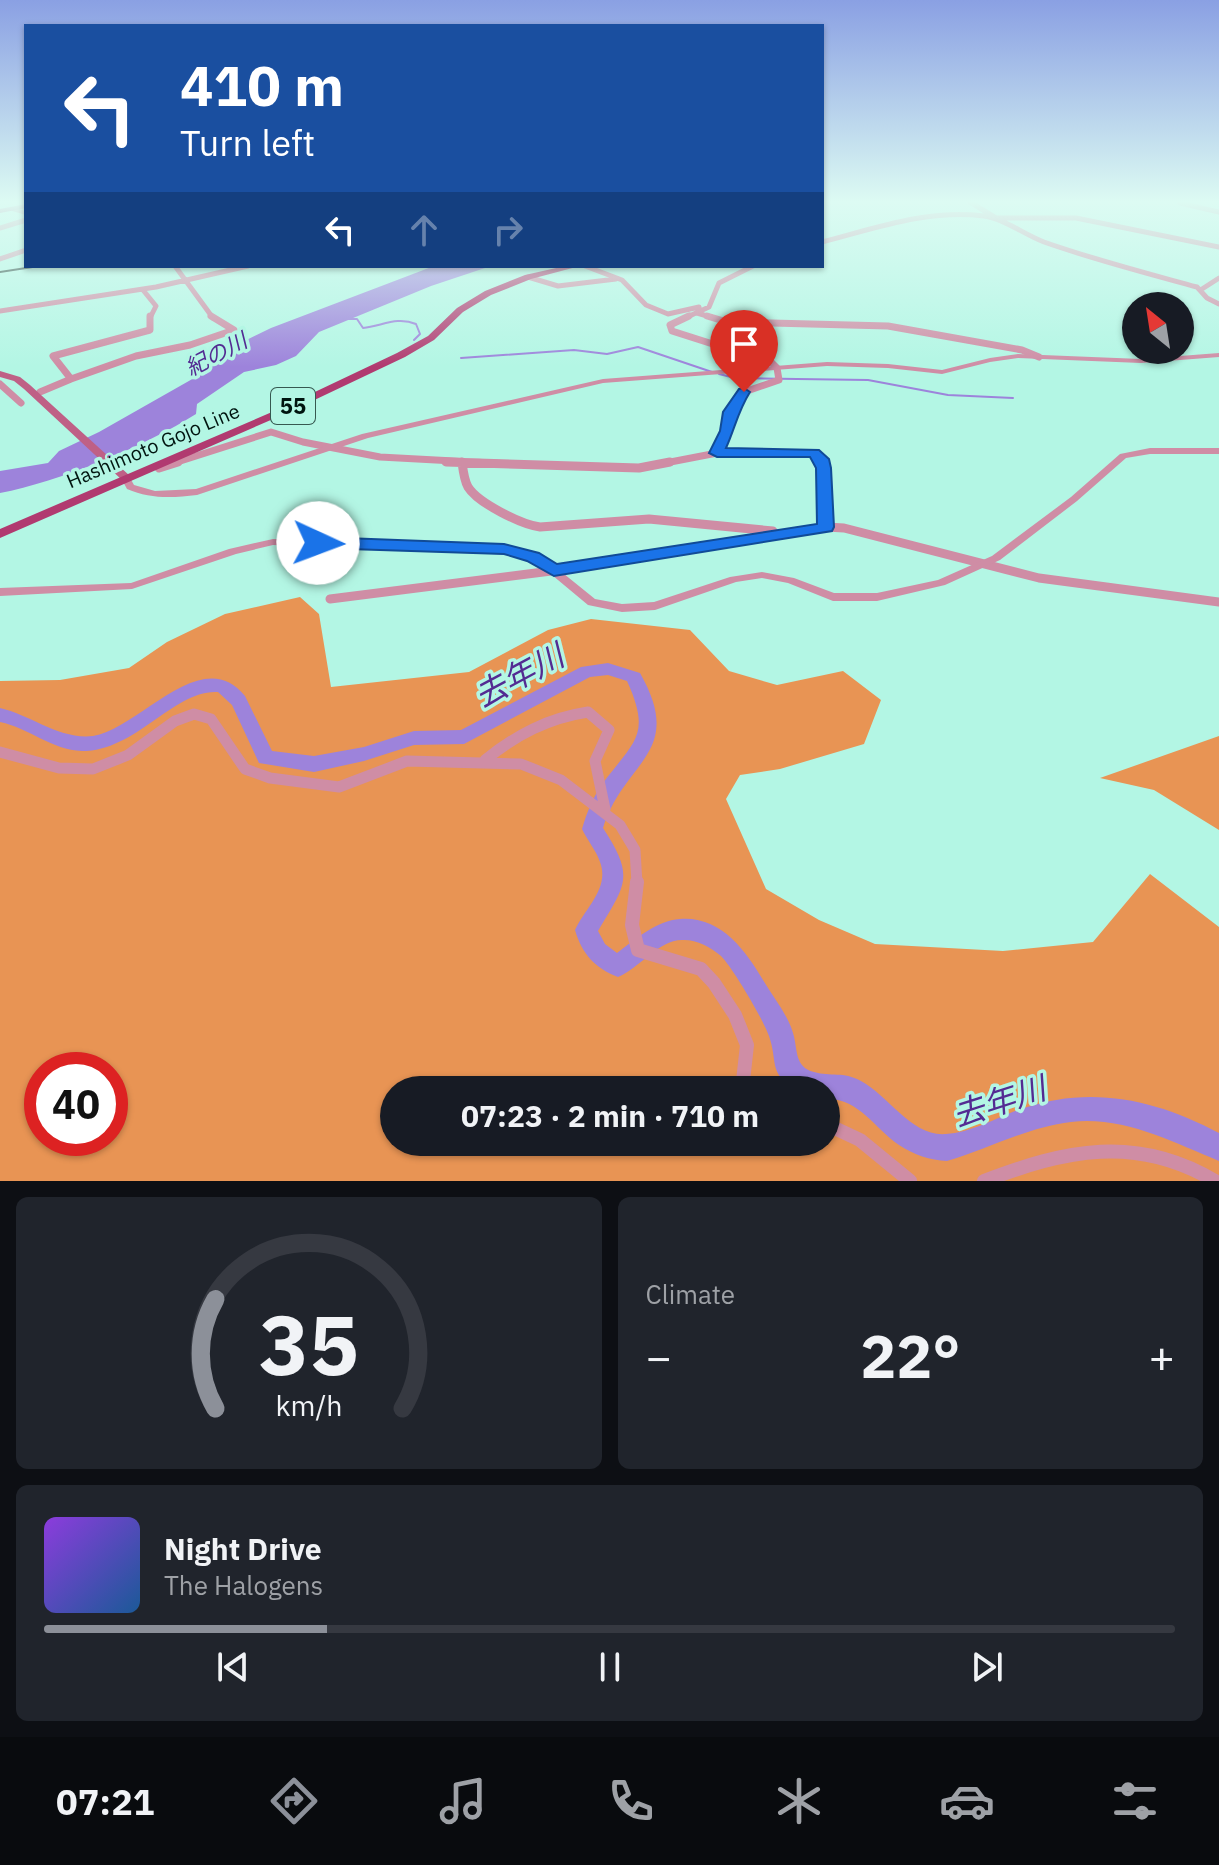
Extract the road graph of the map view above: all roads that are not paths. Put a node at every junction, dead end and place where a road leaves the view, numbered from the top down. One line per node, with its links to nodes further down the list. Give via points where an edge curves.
1 (1087, 257): 11 (street)
2 (177, 268): 10 (street)
3 (240, 268): 10 (street)
4 (567, 268): 7 (main road, Hashimoto Gojo Line / 55)
5 (590, 268): 9 (street)
6 (749, 268): 13 (street, via 719,283)
7 (528, 277): 9 (street, via 558,286); 29 (main road, Hashimoto Gojo Line / 55, via 475,300 410,350)
8 (1219, 278): 11 (street)
9 (616, 279): 13 (street, via 646,305 668,314)
10 (187, 281): 12 (street); 21 (street, via 210,314 234,330)
11 (1202, 289): 14 (street)
12 (143, 290): 15 (street); 21 (street, via 156,306 150,330 53,356)
13 (712, 300): 16 (street)
14 (1219, 304)
15 (0, 311)
16 (697, 313): 18 (street, via 727,322 888,326); 19 (street, via 670,328)
17 (1219, 355): 18 (street, via 1141,361)
18 (1039, 357): 19 (street, via 1002,358 942,372 849,364)
19 (777, 368): 25 (street, via 603,381); 27 (street, via 779,380 736,400)
20 (0, 374): 23 (main road)
21 (71, 379): 23 (street)
22 (0, 384): 24 (street)
23 (39, 395): 30 (main road)
24 (22, 400)
25 (333, 447): 28 (street, via 380,457); 29 (street, via 271,432); 30 (street, via 174,495 130,487)
26 (1219, 451): 34 (street, via 1123,456)
27 (717, 453): 28 (street, via 639,468); 31 (street, via 814,453 824,468)
28 (462, 462): 32 (street, via 473,493 524,525 649,519)
29 (145, 470): 30 (main road, Hashimoto Gojo Line / 55)
30 (122, 473): 33 (main road, Hashimoto Gojo Line / 55)
31 (826, 527): 32 (street); 34 (street)
32 (792, 533): 35 (street)
33 (0, 534)
34 (983, 565): 35 (street, via 941,583 877,597 833,597 762,575 639,608 592,602); 38 (street)
35 (554, 570): 36 (street, via 504,549 273,542 132,586); 37 (street)
36 (0, 592)
37 (330, 599)
38 (1219, 602)
39 (0, 752): 40 (street, via 49,767 100,769 136,751 175,721 200,714 217,725 235,759 254,775 340,787 400,763)
40 (485, 760): 41 (street, via 543,770); 41 (street, via 533,726 588,712 609,730 595,761)
41 (605, 809): 42 (street, via 620,823 635,851 630,935 638,950 701,969 714,983 747,1045)
42 (744, 1076)
43 (840, 1127): 44 (street)
44 (910, 1181)
45 (984, 1181): 46 (street, via 1103,1149 1156,1153)
46 (1215, 1181)

